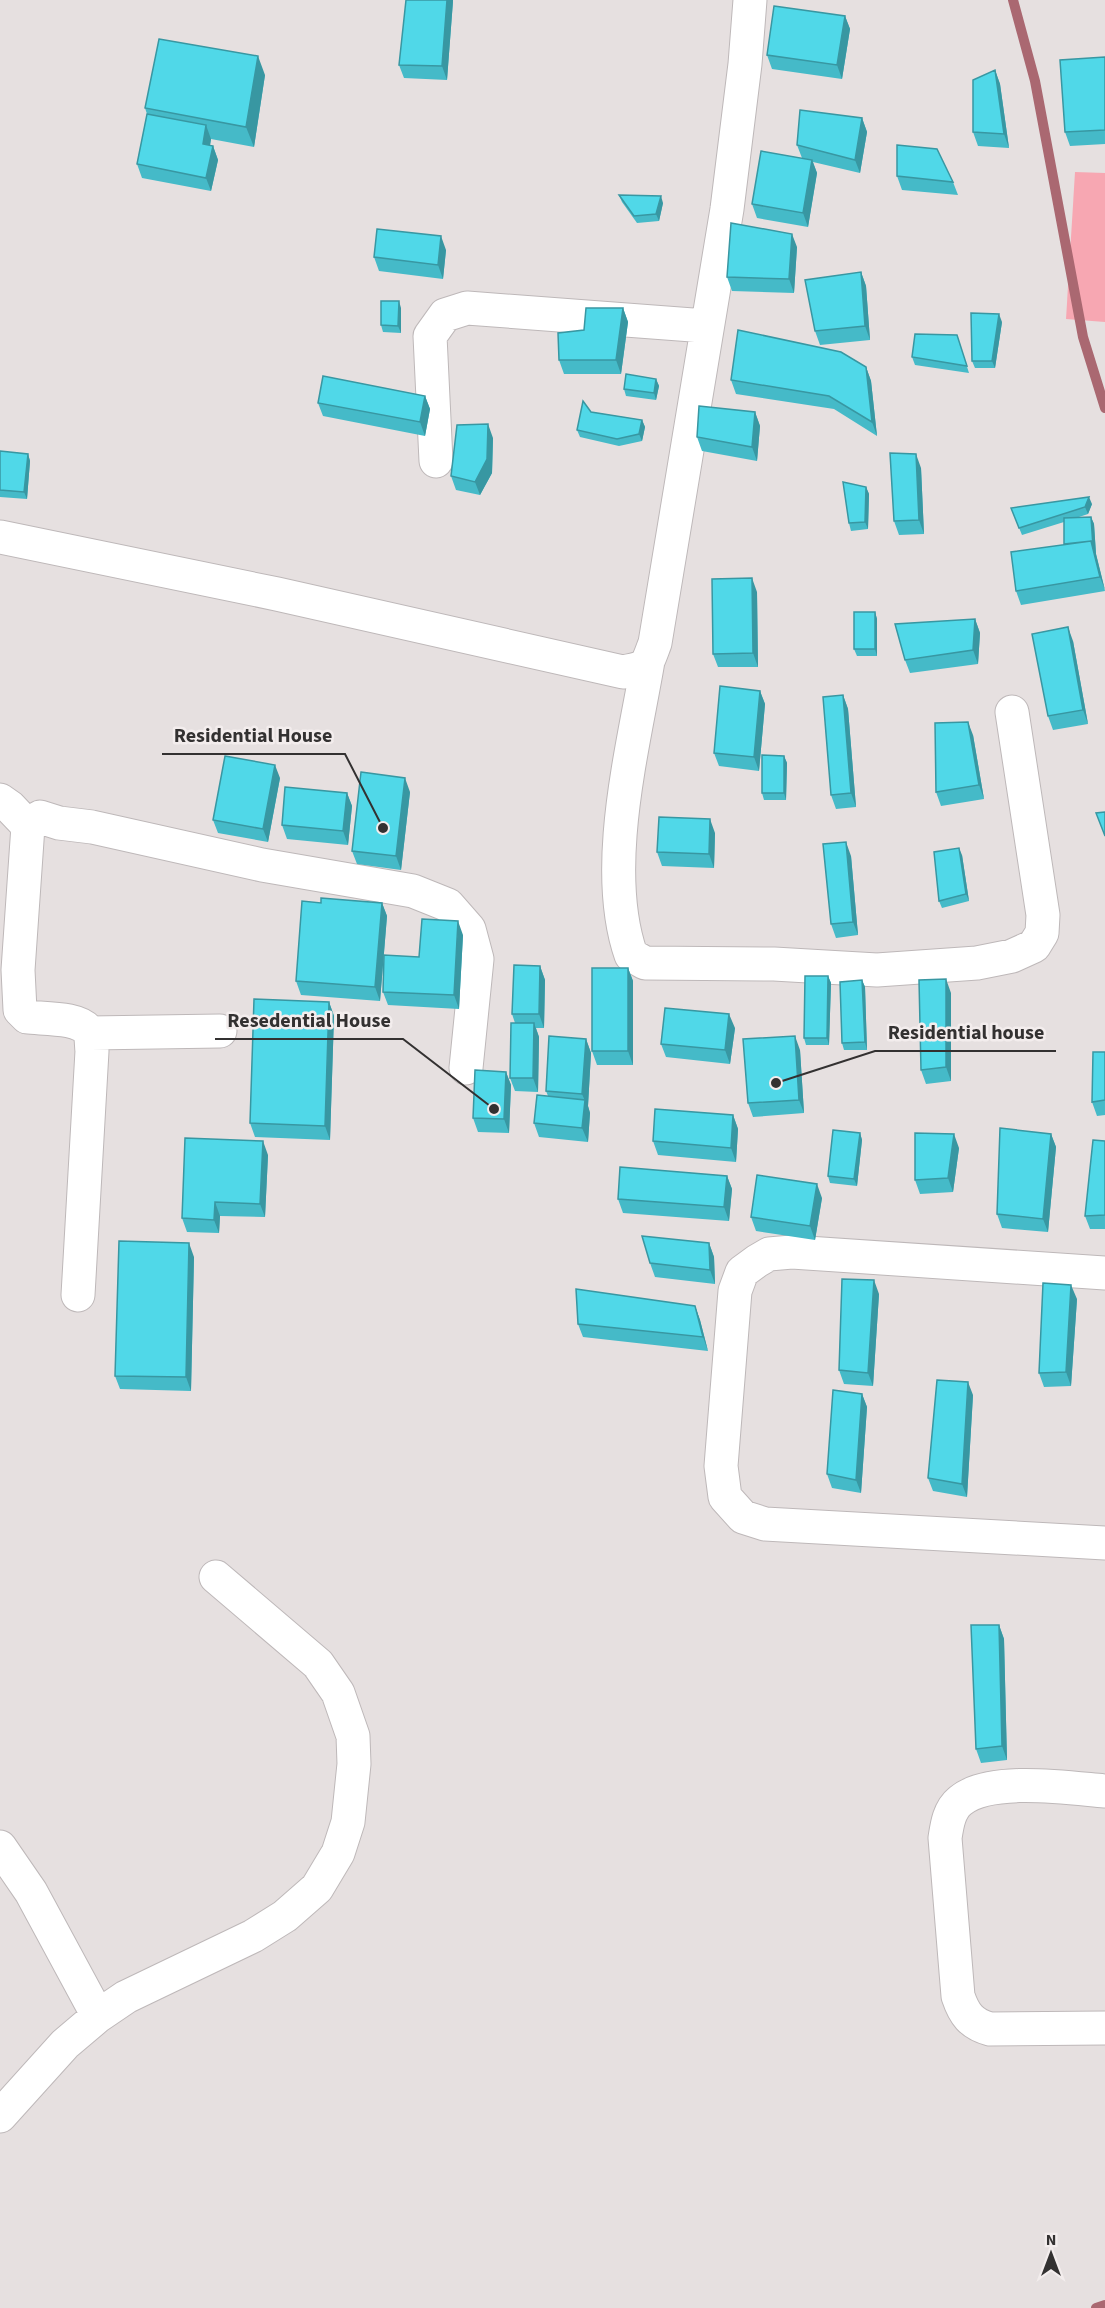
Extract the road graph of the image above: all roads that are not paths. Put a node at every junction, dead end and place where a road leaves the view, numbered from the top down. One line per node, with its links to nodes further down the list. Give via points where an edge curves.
1 (750, 0): 2 (street, via 727,209)
2 (706, 326): 3 (street, via 467,308 445,315 430,336); 5 (street, via 655,643)
3 (436, 461)
4 (0, 537): 5 (street, via 623,672 643,668)
5 (648, 661): 6 (street, via 619,845 618,903 631,955 645,963 877,970 977,963 1012,956 1034,946 1042,933 1044,915)
6 (1012, 711)
7 (0, 800): 8 (street)
8 (28, 826): 10 (street, via 18,970 20,1010 27,1017 83,1024); 11 (street, via 40,817 261,865 413,891 448,905 469,929 477,959)
9 (220, 1031): 10 (street)
10 (90, 1033): 13 (street)
11 (466, 1068)
12 (1105, 1273): 14 (street, via 792,1252 769,1254 742,1272 735,1291 721,1466 725,1497 743,1517 765,1524)
13 (78, 1295)
14 (1105, 1543)
15 (216, 1577): 18 (street, via 318,1664 338,1693 353,1736 348,1822 327,1875 285,1916 253,1936 126,1997)
16 (1105, 1791): 19 (street, via 1021,1785 982,1790 960,1801 948,1818 945,1839 958,1996 968,2018 990,2029)
17 (0, 1847): 18 (street, via 31,1892)
18 (98, 2016): 20 (street, via 65,2044)
19 (1105, 2028)
20 (0, 2116)

